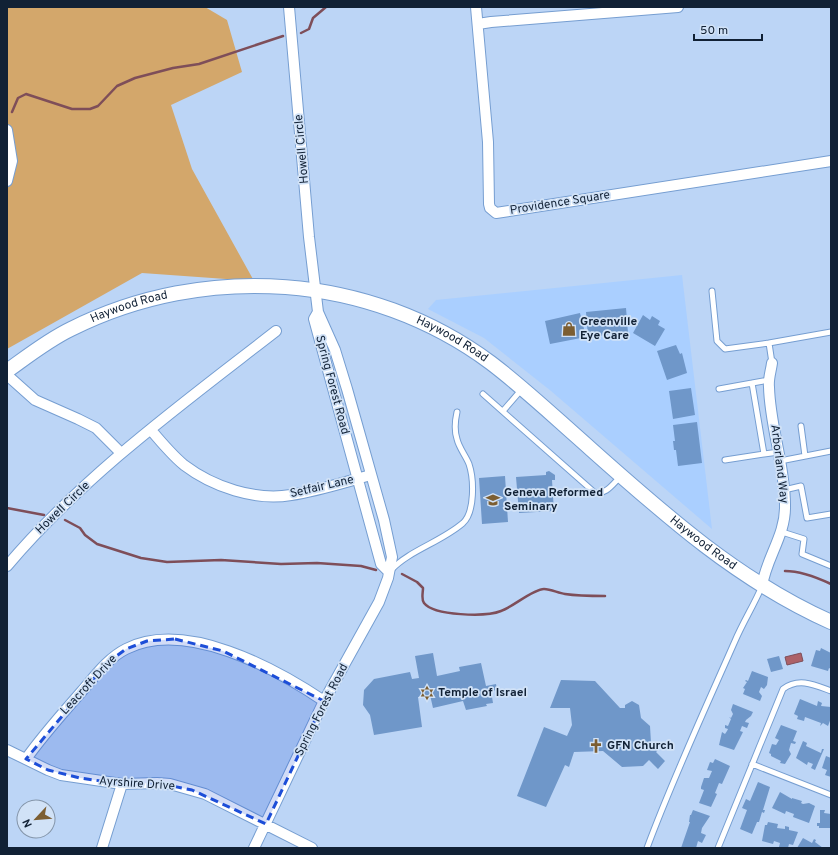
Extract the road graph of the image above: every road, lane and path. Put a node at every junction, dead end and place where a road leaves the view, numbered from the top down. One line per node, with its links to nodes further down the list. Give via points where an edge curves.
1 (289, 7): 9 (street, Howell Circle, via 309,237)
2 (476, 7): 4 (street, Providence Square)
3 (678, 7): 4 (street)
4 (478, 24): 6 (street, Providence Square, via 488,142 489,204 496,213)
5 (7, 130): 7 (street, via 12,150)
6 (831, 161)
7 (7, 181)
8 (712, 290): 13 (lane, via 718,341 725,349)
9 (317, 291): 10 (street, Spring Forest Road); 15 (main road, Haywood Road, via 286,286 252,285 198,289 160,296 125,306 71,329); 19 (main road, Haywood Road, via 368,301 426,324 460,342)
10 (318, 312): 32 (street, Spring Forest Road, via 335,350); 34 (street, Spring Forest Road, via 314,319)
11 (276, 331): 25 (street, Howell Circle)
12 (831, 332): 13 (lane)
13 (770, 343): 14 (lane)
14 (772, 363): 17 (street, Arborland Way)
15 (7, 371)
16 (7, 376): 27 (street, via 35,400 96,428)
17 (770, 380): 18 (lane); 29 (street, Arborland Way)
18 (752, 383): 20 (lane); 28 (lane)
19 (522, 389): 22 (lane); 33 (main road, Haywood Road)
20 (719, 389)
21 (483, 394): 22 (lane)
22 (503, 411): 33 (lane, via 594,492 606,490)
23 (457, 412): 40 (lane, via 457,440 469,465 472,497 469,515 447,535 401,561)
24 (801, 426): 30 (lane)
25 (150, 430): 27 (street, Howell Circle); 34 (street, Setfair Lane, via 188,468 215,483 242,492 268,496 290,495)
26 (831, 452): 30 (lane)
27 (121, 453): 38 (street, Howell Circle, via 51,518)
28 (764, 454): 29 (lane); 31 (lane)
29 (779, 456): 30 (lane); 35 (street, Arborland Way)
30 (805, 456)
31 (726, 460)
32 (371, 475): 34 (street, Setfair Lane); 40 (street, Spring Forest Road, via 390,544 392,557)
33 (621, 476): 41 (main road, Haywood Road, via 714,554)
34 (356, 479): 40 (street, Spring Forest Road, via 381,564)
35 (784, 490): 36 (lane, via 801,486 807,518); 37 (street, Arborland Way, via 785,514)
36 (831, 514)
37 (782, 532): 39 (lane, via 804,539 802,554); 41 (street, Arborland Way, via 764,572)
38 (7, 566)
39 (831, 566)
40 (389, 572): 44 (street, Spring Forest Road, via 379,602)
41 (762, 586): 42 (main road, Haywood Road); 54 (lane, via 698,724)
42 (831, 622)
43 (831, 691): 47 (lane, via 805,682 789,684 783,689)
44 (324, 701): 46 (street, Leacroft Drive, via 277,674 224,650 175,639 147,641 126,649 107,663 52,725); 50 (street, Spring Forest Road)
45 (7, 750): 46 (street, Ayrshire Drive)
46 (26, 759): 48 (street, Ayrshire Drive, via 61,775)
47 (752, 764): 49 (lane); 55 (lane)
48 (122, 784): 50 (street, Ayrshire Drive, via 157,783 192,790 220,800); 51 (street)
49 (831, 795)
50 (266, 824): 52 (street, Spring Forest Road); 53 (street, Ayrshire Drive)
51 (102, 848)
52 (254, 848)
53 (312, 848)
54 (647, 848)
55 (719, 848)

